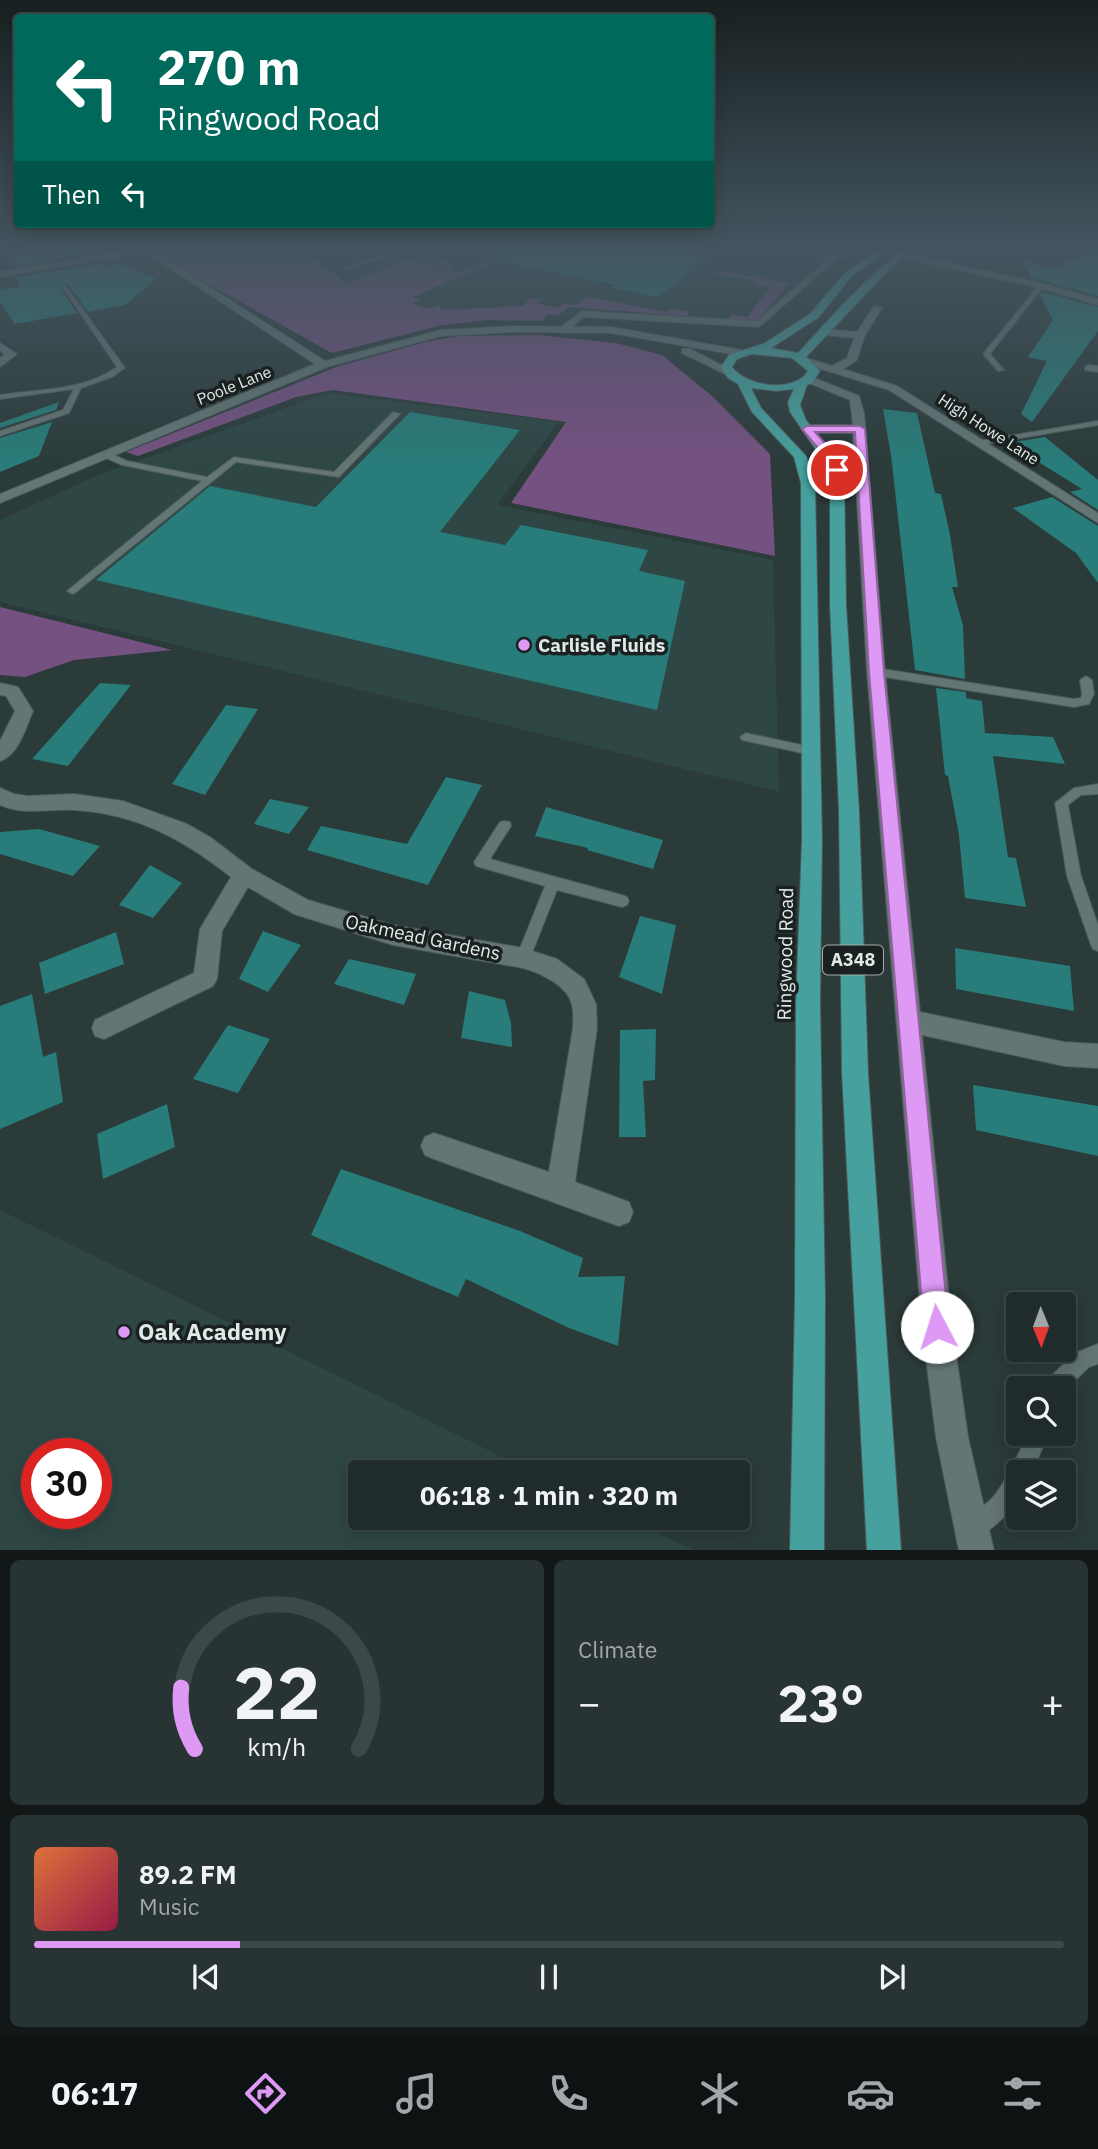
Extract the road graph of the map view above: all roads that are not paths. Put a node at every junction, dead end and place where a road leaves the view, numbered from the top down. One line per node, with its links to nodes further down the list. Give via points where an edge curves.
1 (88, 319): 23 (lane, via 121,368)
2 (254, 319): 17 (street)
3 (575, 319): 10 (street)
4 (682, 319): 5 (street, via 759,324)
5 (764, 319)
6 (809, 319): 15 (highway, via 781,338)
7 (836, 319): 11 (highway)
8 (870, 319): 12 (street)
9 (1014, 319): 18 (lane, via 986,354)
10 (563, 329): 13 (street, Poole Lane); 17 (street, Poole Lane, via 441,333)
11 (825, 332): 12 (street); 20 (highway, via 810,343)
12 (860, 335): 20 (street, via 852,360)
13 (657, 337): 15 (street, Poole Lane); 19 (street, Poole Lane)
14 (0, 346): 16 (street, via 12,354)
15 (747, 352): 19 (highway, via 728,361); 20 (highway, via 777,352)
16 (0, 364)
17 (323, 365): 31 (street, Poole Lane)
18 (1000, 370)
19 (729, 372): 22 (highway)
20 (813, 375): 21 (street, High Howe Lane); 21 (street, High Howe Lane); 22 (highway, via 766,387); 27 (highway, A348, via 794,404); 28 (street, via 855,398)
21 (857, 377): 30 (street, High Howe Lane, via 893,388)
22 (742, 381): 40 (highway, Ringwood Road / A348, via 756,410 792,445 805,468)
23 (78, 388): 24 (lane); 29 (lane, via 66,411)
24 (0, 397)
25 (396, 414): 32 (lane, via 336,475 234,458)
26 (1098, 423): 30 (lane)
27 (807, 429): 28 (street); 61 (highway, A348, via 837,470 855,1073)
28 (860, 429): 36 (street)
29 (0, 434)
30 (978, 443): 34 (street, High Howe Lane)
31 (107, 455): 32 (lane); 33 (street, Poole Lane)
32 (208, 480): 35 (lane)
33 (0, 499)
34 (1098, 519)
35 (72, 592)
36 (876, 672): 37 (lane, via 1073,703 1085,701); 50 (street)
37 (1086, 680)
38 (0, 689): 41 (street, via 12,691 24,711)
39 (746, 737): 40 (lane)
40 (811, 751): 60 (highway, Ringwood Road / A348)
41 (0, 754)
42 (1098, 789): 48 (lane, via 1078,791 1061,803 1074,876)
43 (0, 795): 45 (street, Oakmead Gardens, via 29,804 74,802 123,809 180,830)
44 (505, 826): 46 (lane, via 481,862)
45 (244, 875): 49 (street, Oakmead Gardens, via 302,907 340,920); 51 (street, via 211,929 205,979)
46 (553, 883): 47 (lane); 49 (lane)
47 (622, 901)
48 (1098, 945)
49 (523, 958): 54 (street, Oakmead Gardens, via 549,965 564,976 584,1004 585,1028)
50 (909, 1021): 52 (street, via 1064,1054); 59 (street, via 937,1327 952,1437)
51 (104, 1028)
52 (1098, 1056)
53 (434, 1146): 54 (street)
54 (560, 1190): 55 (street)
55 (619, 1212)
56 (1098, 1354): 57 (lane, via 1082,1360)
57 (1066, 1376)
58 (1006, 1498): 59 (lane)
59 (974, 1540)
60 (807, 1550)
61 (884, 1550)

